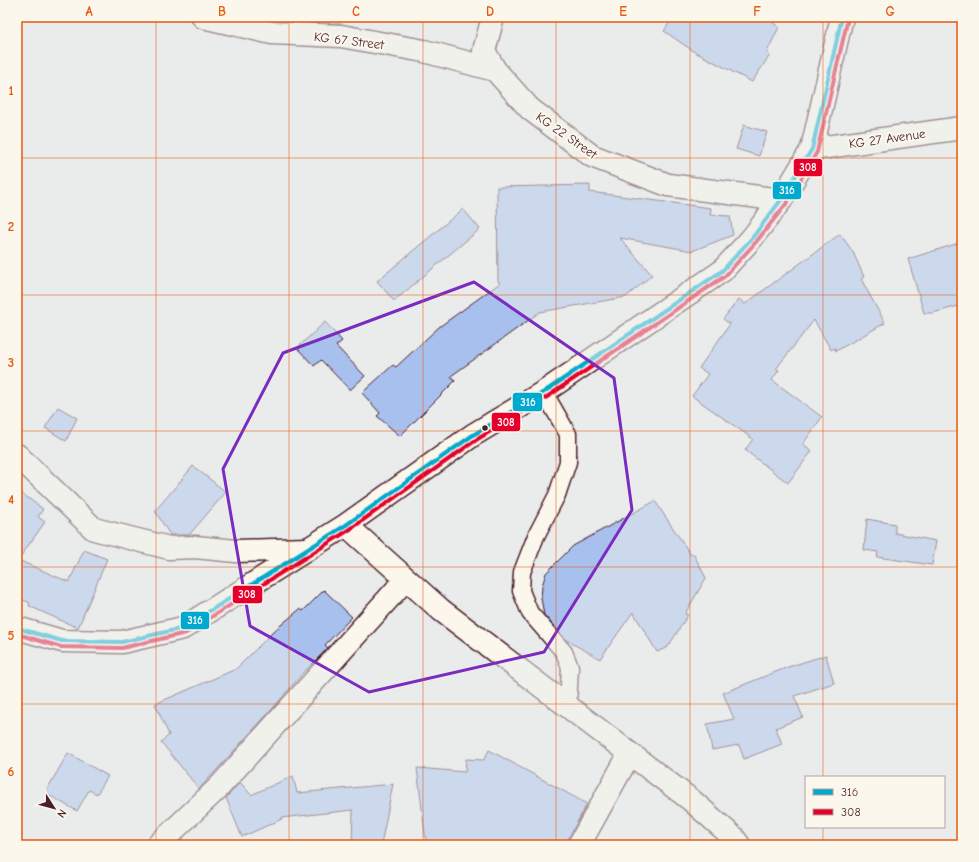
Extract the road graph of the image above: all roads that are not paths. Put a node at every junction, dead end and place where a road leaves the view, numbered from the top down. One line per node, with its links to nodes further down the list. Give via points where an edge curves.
1 (203, 17): 4 (main road, KG 67 Street, via 272,33 341,36 401,47)
2 (493, 17): 4 (main road, KG 22 Street, via 484,51)
3 (842, 17): 6 (main road)
4 (495, 70): 7 (main road, KG 22 Street, via 530,109 592,156 668,185)
5 (962, 128): 6 (main road, KG 27 Avenue)
6 (812, 149): 7 (main road)
7 (781, 200): 8 (main road, via 722,271)
8 (544, 392): 10 (main road, via 473,435); 14 (lane, via 568,434 568,462 557,495 536,536 522,572 521,591 530,613 564,652 570,667)
9 (17, 456): 11 (main road, via 94,529 169,548 195,547 236,551)
10 (346, 525): 11 (main road); 12 (main road)
11 (307, 549): 13 (main road, via 183,628 122,642 62,641)
12 (406, 579): 14 (main road, via 441,610); 16 (main road, via 219,788)
13 (17, 628)
14 (568, 706): 15 (main road)
15 (629, 755): 17 (main road); 18 (main road, via 691,800)
16 (158, 845)
17 (579, 845)
18 (739, 845)

